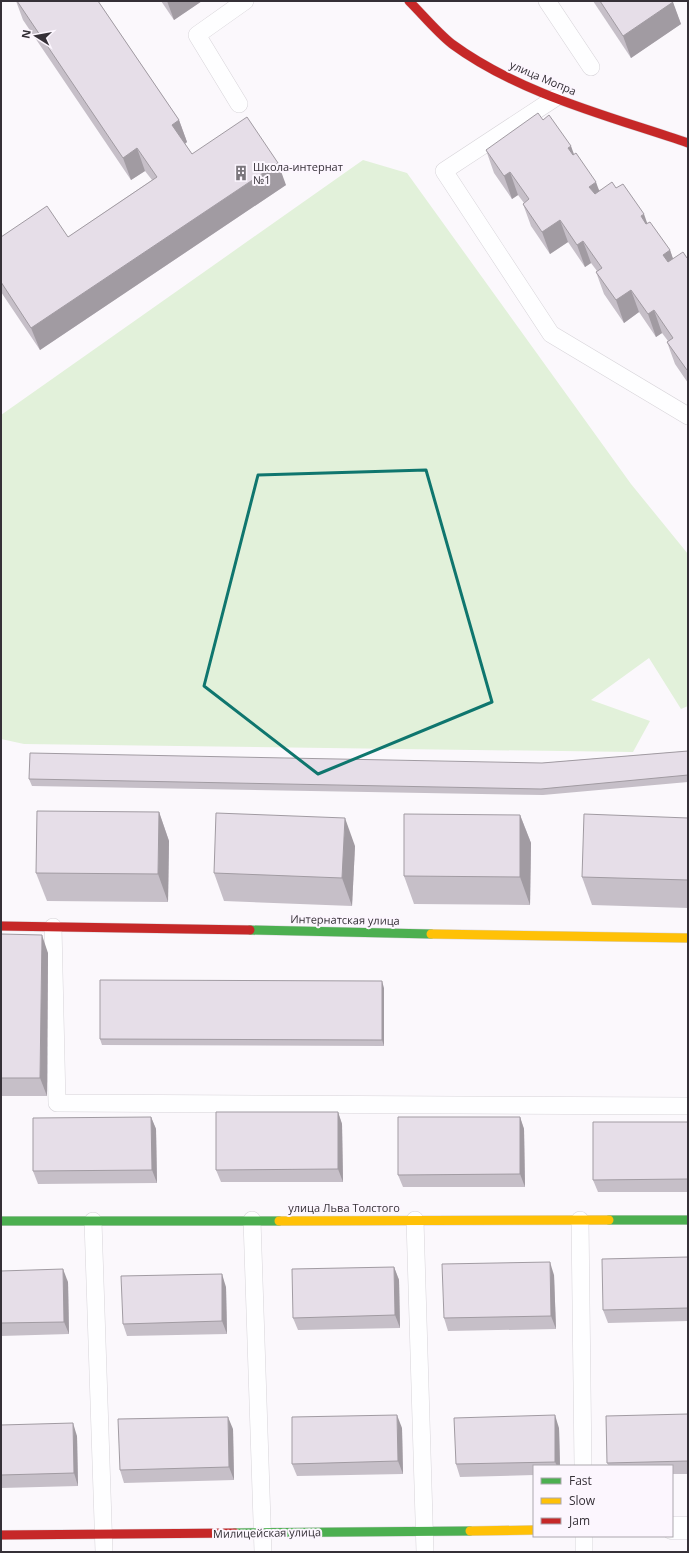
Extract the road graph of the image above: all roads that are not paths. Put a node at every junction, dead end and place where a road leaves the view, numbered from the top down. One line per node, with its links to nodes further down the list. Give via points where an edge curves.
1 (245, 1): 6 (lane, via 197,35)
2 (409, 1): 5 (street, улица Мопра, via 451,43 476,60)
3 (547, 1): 4 (lane)
4 (591, 67)
5 (555, 98): 7 (street, улица Мопра); 8 (lane, via 444,171 551,334)
6 (239, 104)
7 (688, 143)
8 (688, 416)
9 (1, 926): 10 (street, Интернатская улица)
10 (53, 927): 11 (street, Интернатская улица); 12 (lane, via 58,1103)
11 (688, 938)
12 (688, 1106)
13 (252, 1220): 14 (street, улица Льва Толстого); 18 (street, улица Льва Толстого); 24 (lane)
14 (415, 1220): 15 (street, улица Льва Толстого); 23 (lane)
15 (580, 1220): 16 (street, улица Льва Толстого); 19 (lane)
16 (688, 1220)
17 (1, 1221): 18 (street, улица Льва Толстого)
18 (93, 1221): 25 (lane)
19 (583, 1465)
20 (673, 1528): 21 (street)
21 (688, 1528)
22 (533, 1530): 23 (street, Милицейская улица)
23 (424, 1531): 24 (street, Милицейская улица); 30 (lane)
24 (263, 1533): 25 (street, Милицейская улица); 29 (lane)
25 (104, 1534): 26 (street, Милицейская улица); 28 (lane)
26 (1, 1535)
27 (584, 1537): 31 (lane)
28 (104, 1552)
29 (263, 1552)
30 (425, 1552)
31 (584, 1552)

